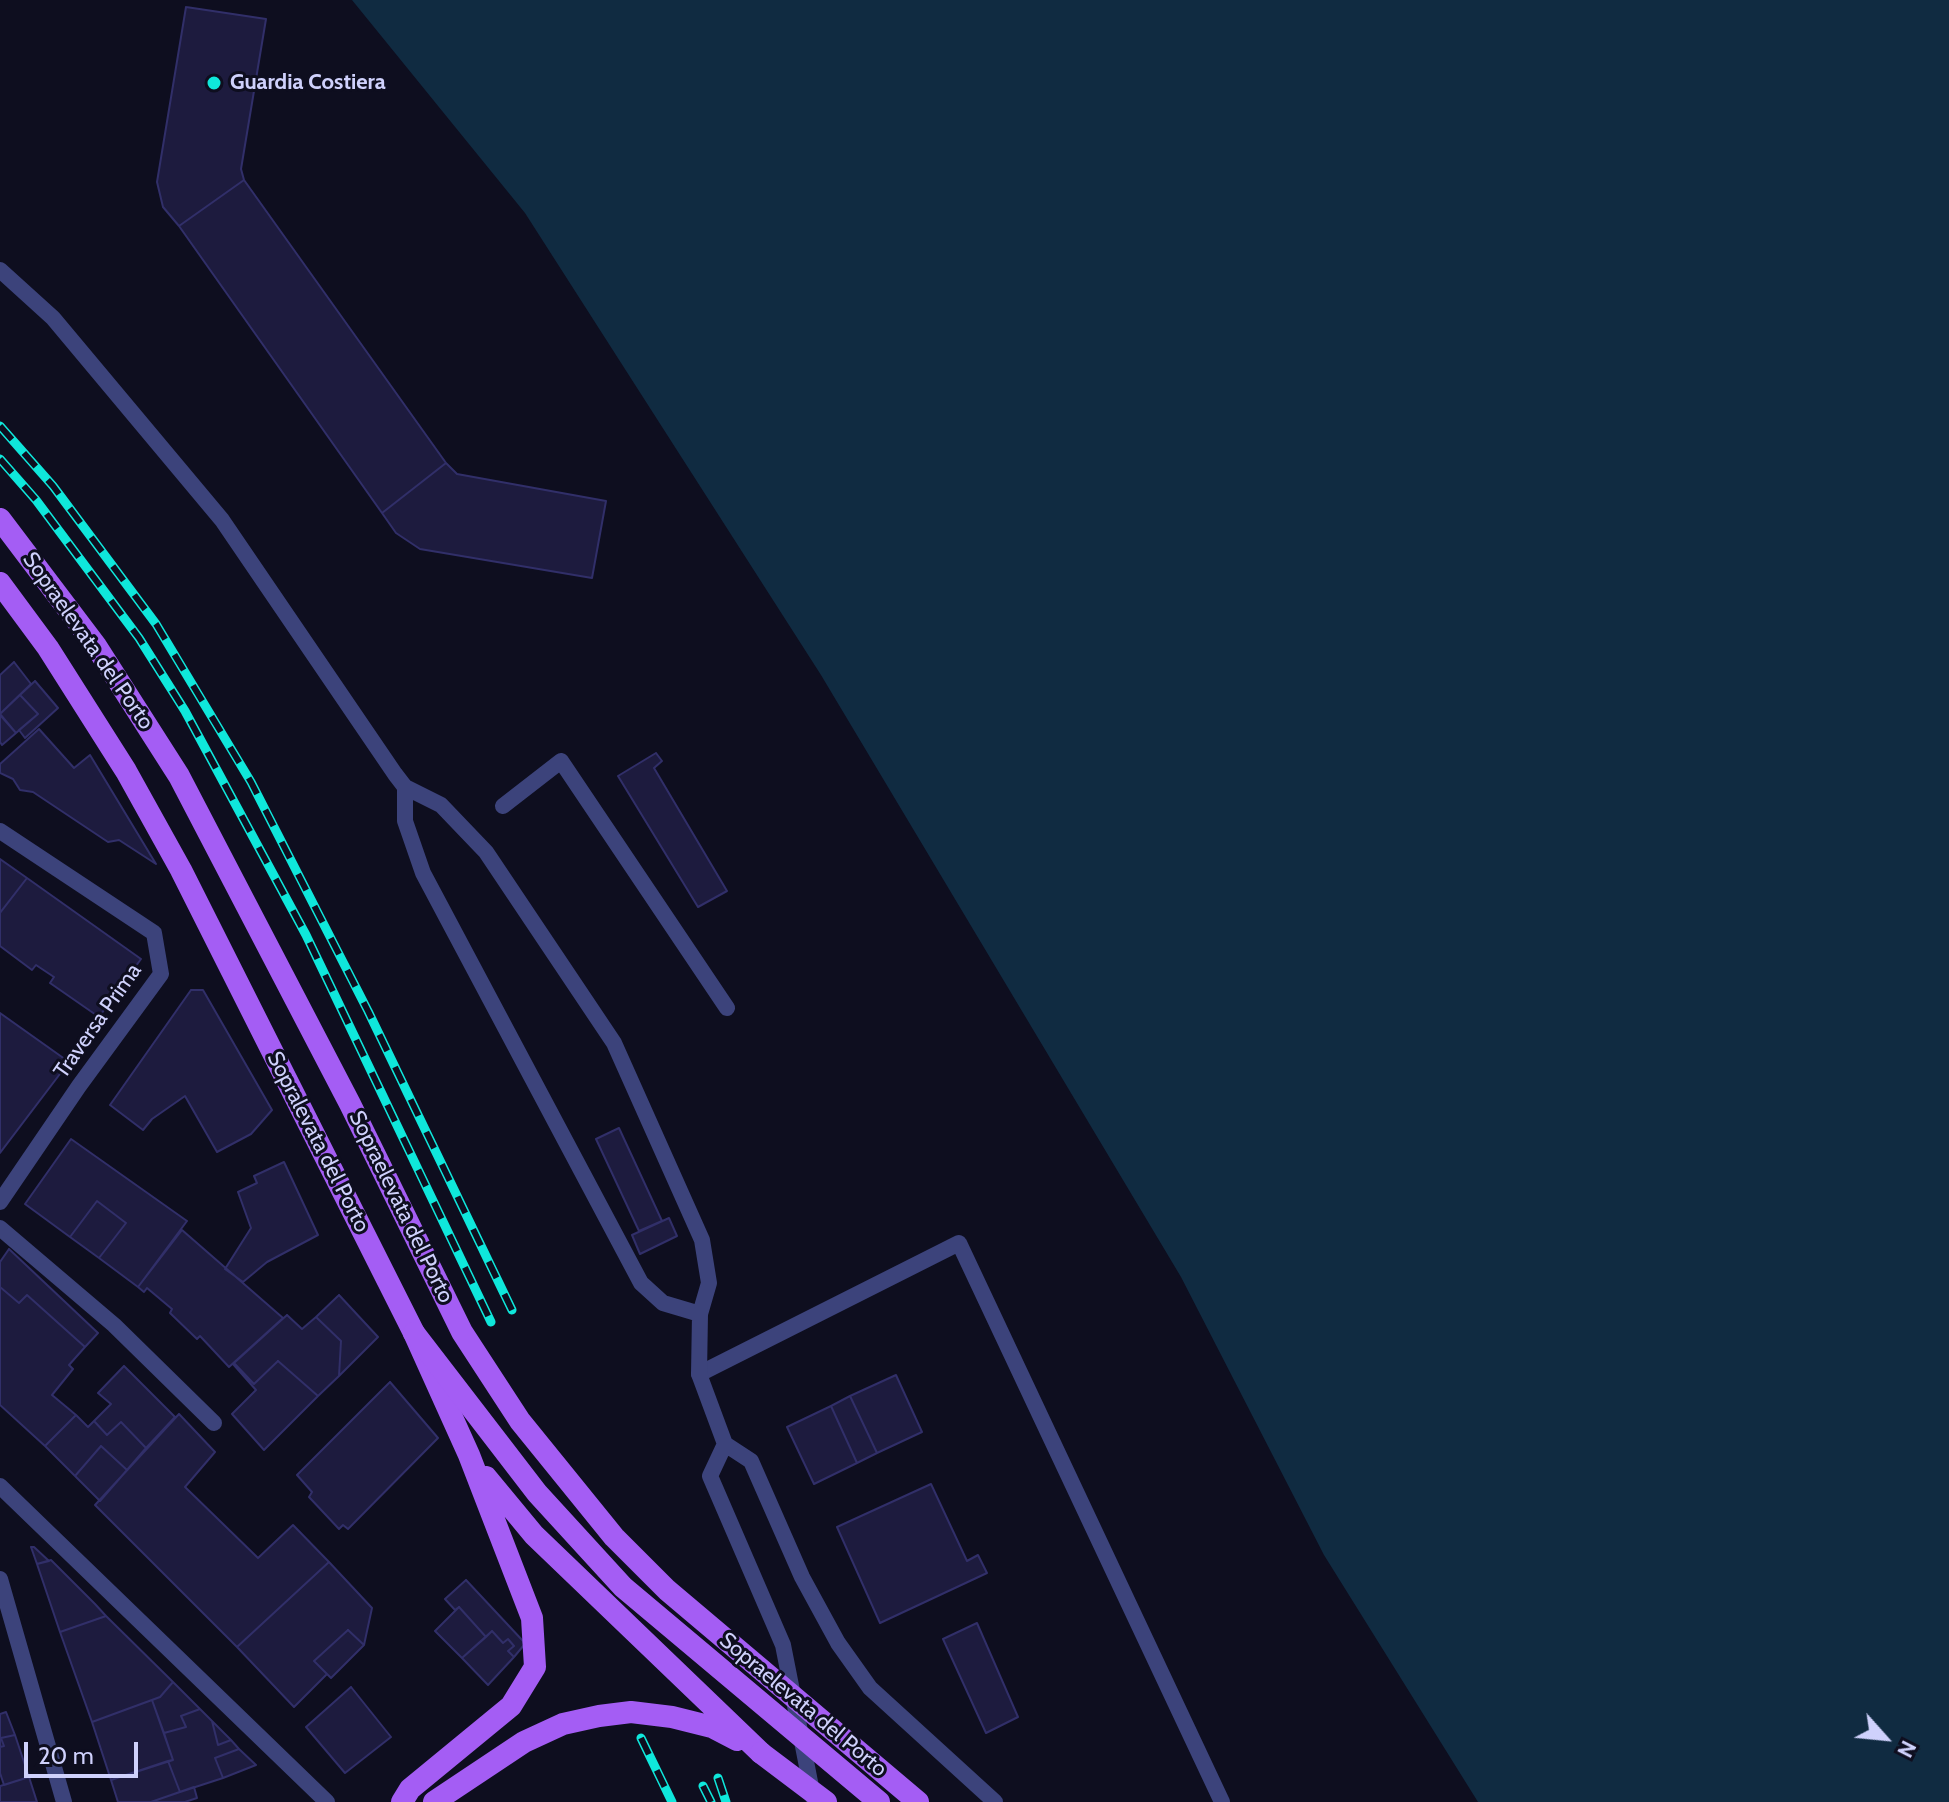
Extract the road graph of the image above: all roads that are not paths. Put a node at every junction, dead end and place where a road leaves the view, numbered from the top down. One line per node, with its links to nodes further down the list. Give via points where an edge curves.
1 (0, 270): 4 (street, via 53,318 222,520)
2 (0, 519): 27 (main road, Sopraelevata del Porto, bridge, via 96,646 179,776 462,1332 520,1421 614,1537 667,1590)
3 (0, 583): 7 (main road, Sopraelevata del Porto, via 126,771)
4 (405, 787): 11 (street, via 405,821 423,873 641,1283 663,1303); 11 (street, via 441,805 486,852 614,1043 702,1240 709,1283)
5 (503, 806): 8 (street, via 561,761)
6 (0, 831): 9 (street, Traversa Prima, via 154,933 161,974)
7 (222, 951): 12 (main road, Sopralevata del Porto)
8 (727, 1008)
9 (0, 1202)
10 (0, 1228): 14 (street, via 114,1325)
11 (700, 1314): 13 (street)
12 (414, 1333): 16 (main road); 26 (main road, Sopraelevata del Porto, bridge, via 537,1493 623,1587)
13 (699, 1374): 15 (street); 29 (street, via 959,1243)
14 (214, 1423)
15 (725, 1444): 24 (street, via 710,1476 783,1645); 28 (street, via 751,1461 809,1590 870,1688)
16 (469, 1455): 19 (main road, via 534,1535); 22 (main road, via 532,1618 535,1667 511,1706 410,1789)
17 (0, 1486): 21 (street)
18 (0, 1579): 20 (street)
19 (761, 1753): 23 (main road, via 712,1727 672,1717 631,1712 599,1716 563,1724 524,1742); 25 (main road, bridge)
20 (64, 1802)
21 (327, 1802)
22 (402, 1802)
23 (434, 1802)
24 (814, 1802)
25 (826, 1802)
26 (879, 1802)
27 (918, 1802)
28 (995, 1802)
29 (1222, 1802)

